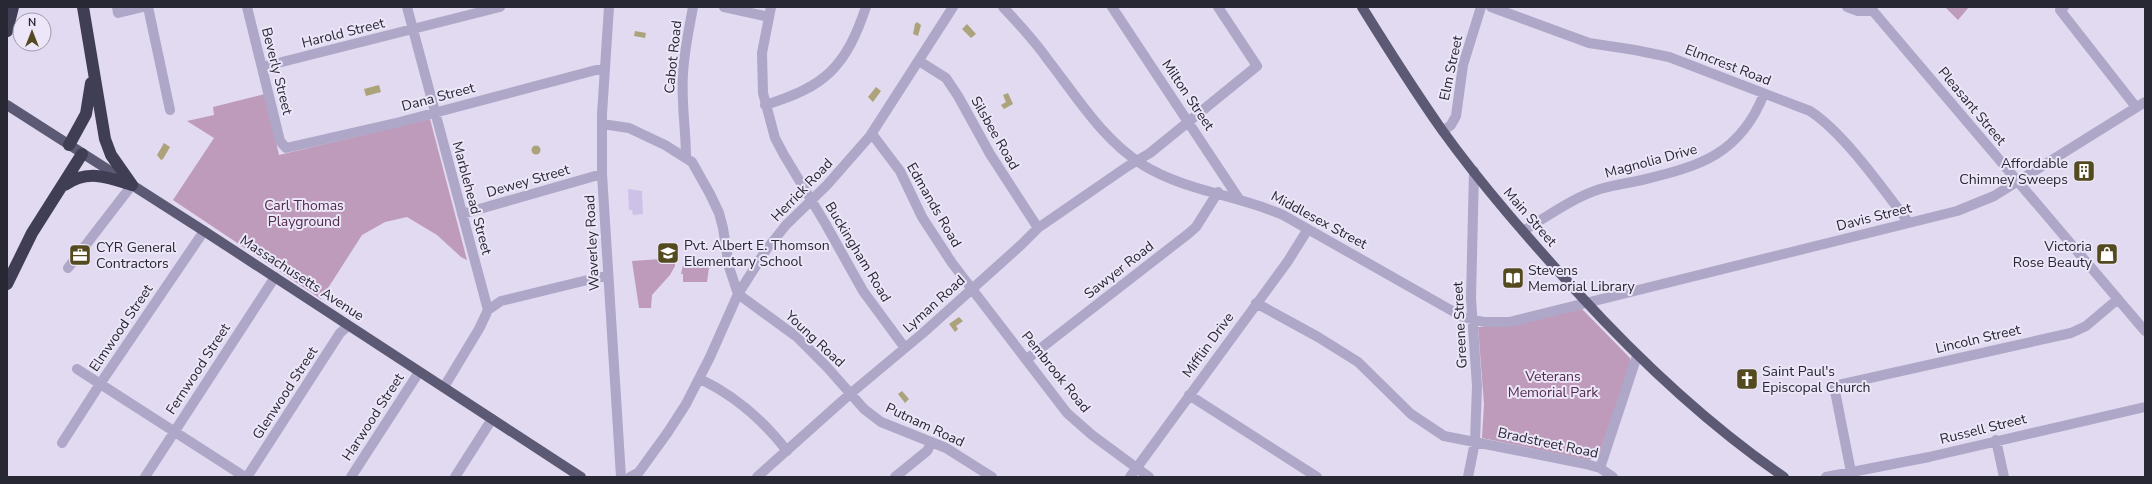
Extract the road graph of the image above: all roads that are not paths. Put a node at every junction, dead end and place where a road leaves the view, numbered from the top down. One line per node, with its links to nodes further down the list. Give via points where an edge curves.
1 (14, 7): 25 (highway)
2 (83, 7): 29 (highway)
3 (143, 7): 22 (street)
4 (148, 7): 35 (street)
5 (247, 7): 27 (street, Beverly Street)
6 (407, 7): 24 (street, Marblehead Street)
7 (500, 7): 24 (street, Harold Street)
8 (609, 7): 28 (street, Waverley Road)
9 (693, 7): 44 (street, Cabot Road, via 682,74)
10 (724, 7): 23 (street)
11 (866, 7): 33 (street, via 854,41 831,73 809,88)
12 (953, 7): 26 (street, Herrick Road)
13 (1003, 7): 45 (street, Middlesex Street, via 1048,59 1099,127)
14 (1112, 7): 37 (street, Milton Street)
15 (1218, 7): 37 (street, Lyman Road, via 1257,66)
16 (1362, 7): 39 (main road, Main Street)
17 (1481, 7): 39 (street, Elm Street, via 1463,66 1456,116 1451,125)
18 (1491, 7): 30 (street, Elmcrest Road, via 1589,42 1669,57)
19 (1847, 7): 21 (street, Pleasant Street, via 1858,10)
20 (2064, 7): 34 (street, via 2060,10)
21 (1872, 9): 48 (street, Pleasant Street)
22 (117, 10)
23 (770, 12): 33 (street, Buckingham Road, via 762,53)
24 (412, 29): 27 (street, Harold Street); 36 (street, Marblehead Street)
25 (7, 31)
26 (920, 61): 40 (street, Herrick Road); 56 (street, Silsbee Road, via 946,78 990,154)
27 (262, 67): 41 (street, Beverly Street)
28 (604, 70): 36 (street, Dana Street); 38 (street, Waverley Road)
29 (93, 73): 42 (highway, via 86,114); 49 (highway, via 108,146)
30 (1764, 94): 55 (street, Elmcrest Road, via 1795,105 1820,118 1837,134); 59 (street, Magnolia Drive, via 1744,131 1717,155 1687,168 1588,193)
31 (2145, 102): 34 (street, Davis Street)
32 (7, 105): 42 (main road, Massachusetts Avenue)
33 (765, 105): 53 (street, Buckingham Road, via 778,144)
34 (2136, 107): 48 (street, Davis Street)
35 (170, 110)
36 (434, 112): 41 (street, Dana Street, via 293,147 286,148); 54 (street, Marblehead Street)
37 (1189, 121): 45 (street, Lyman Road); 52 (street, Milton Street)
38 (602, 124): 44 (street, via 629,128 665,144); 47 (street, Waverley Road)
39 (1443, 131): 46 (main road, Main Street)
40 (872, 134): 53 (street, Herrick Road, via 836,176); 64 (street, Edmands Road, via 900,171 936,241)
41 (280, 141)
42 (69, 145): 43 (main road, Massachusetts Avenue)
43 (82, 154): 49 (main road, Massachusetts Avenue); 50 (highway)
44 (686, 158): 65 (street, via 692,162 719,213 729,267)
45 (1137, 161): 51 (street, Middlesex Street, via 1166,176); 56 (street, Lyman Road)
46 (1474, 171): 59 (main road, Main Street); 70 (street, Greene Street)
47 (602, 174): 54 (street, Dewey Street); 61 (street, Waverley Road)
48 (2017, 181): 55 (street, Davis Street, via 1994,196 1957,211); 66 (street, Pleasant Street)
49 (132, 185): 50 (highway, via 113,178 93,175 78,178); 58 (main road, Massachusetts Avenue); 60 (street)
50 (63, 187): 63 (highway, via 29,240)
51 (1218, 192): 52 (street, Middlesex Street); 75 (street, Sawyer Road, via 1196,227 1188,234)
52 (1240, 199): 57 (street, Middlesex Street, via 1266,207)
53 (811, 200): 65 (street, Herrick Road, via 774,240); 73 (street, Buckingham Road, via 863,291)
54 (462, 214): 69 (street, Marblehead Street)
55 (1909, 223): 67 (street, Davis Street)
56 (1038, 228): 64 (street, Lyman Road)
57 (1308, 229): 68 (street, Mifflin Drive); 70 (street, Middlesex Street)
58 (204, 230): 62 (main road, Massachusetts Avenue); 79 (street, Elmwood Street)
59 (1523, 231): 67 (main road, Main Street)
60 (68, 268)
61 (608, 275): 69 (street, via 501,301); 99 (street, Waverley Road)
62 (275, 277): 71 (main road, Massachusetts Avenue); 85 (street, Fernwood Street)
63 (7, 284)
64 (971, 290): 73 (street, Lyman Road); 75 (street, Pembrook Road)
65 (738, 294): 78 (street, Herrick Road); 81 (street, Young Road, via 797,337)
66 (2118, 299): 72 (street, Pleasant Street); 93 (street, Lincoln Street, via 2086,326 2071,332 1834,386)
67 (1586, 302): 70 (street, Middlesex Street, via 1509,322); 74 (main road, Main Street)
68 (1256, 303): 82 (street, Mifflin Drive); 88 (street, Bradstreet Road, via 1358,362 1420,422 1444,436)
69 (488, 310): 80 (street)
70 (1472, 320): 88 (street, Greene Street, via 1476,386)
71 (348, 326): 77 (main road, Massachusetts Avenue); 95 (street, Glenwood Street, via 340,333)
72 (2145, 331)
73 (906, 348): 81 (street, Lyman Road)
74 (1637, 356): 92 (street); 109 (main road, Main Street, via 1679,396)
75 (1027, 359): 91 (street, Pembrook Road, via 1067,413)
76 (77, 369): 79 (street)
77 (419, 372): 80 (main road, Massachusetts Avenue); 96 (street, Harwood Street)
78 (700, 379): 90 (street, via 746,407 759,418); 100 (street, Herrick Road, via 668,432 639,472)
79 (100, 384): 85 (street); 89 (street, Elmwood Street)
80 (444, 387): 84 (main road, Massachusetts Avenue)
81 (850, 394): 87 (street, Putnam Road, via 881,422); 90 (street, Lyman Road)
82 (1189, 396): 91 (street, Mifflin Drive); 106 (street)
83 (2145, 406): 86 (street, Russell Street)
84 (492, 419): 97 (street); 98 (main road, Massachusetts Avenue)
85 (174, 432): 94 (street, Fernwood Street); 95 (street)
86 (1996, 440): 93 (street, Russell Street, via 1929,457); 111 (street)
87 (932, 442): 102 (street, via 927,451); 103 (street, Putnam Road)
88 (1475, 442): 92 (street, Bradstreet Road); 107 (street, Greene Street)
89 (62, 443)
90 (787, 451): 101 (street, Lyman Road)
91 (1137, 468): 104 (street, Mifflin Drive); 105 (street, Pembrook Road)
92 (1600, 468): 108 (street, Bradstreet Road)
93 (1851, 472): 110 (street, Russell Street)
94 (145, 477)
95 (246, 477)
96 (351, 477)
97 (455, 477)
98 (581, 477)
99 (621, 477)
100 (630, 477)
101 (757, 477)
102 (894, 477)
103 (992, 477)
104 (1130, 477)
105 (1149, 477)
106 (1317, 477)
107 (1468, 477)
108 (1613, 477)
109 (1784, 477)
110 (1826, 477)
111 (2004, 477)

